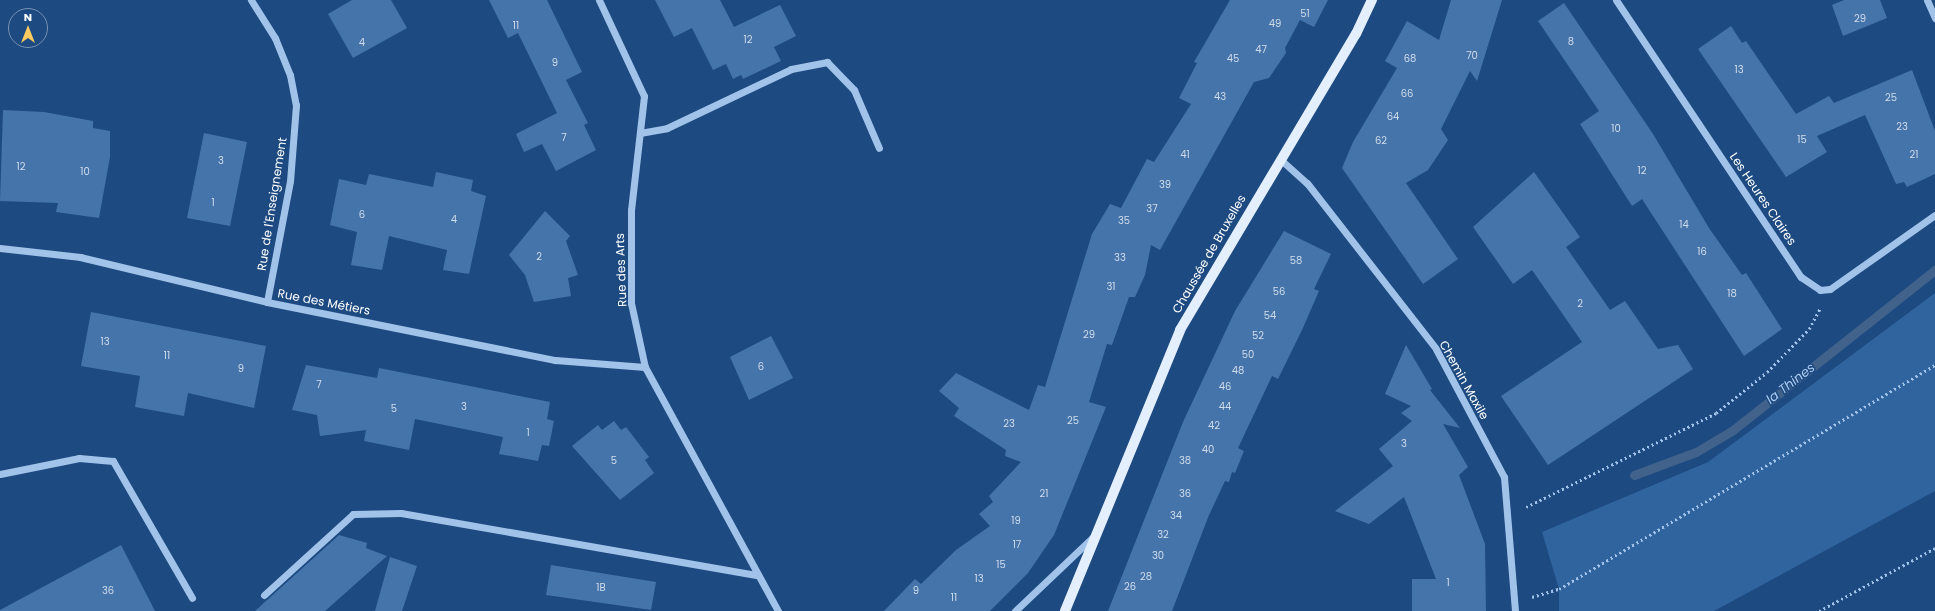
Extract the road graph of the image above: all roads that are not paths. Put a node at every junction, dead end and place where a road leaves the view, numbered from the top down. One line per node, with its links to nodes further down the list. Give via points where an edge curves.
1 (251, 0): 12 (street, Rue de l'Enseignement, via 274,38 290,75 296,105 290,181)
2 (599, 0): 7 (street, Rue des Arts, via 644,96)
3 (1372, 0): 9 (main road, Chaussée de Bruxelles, via 1356,34)
4 (1616, 0): 10 (street, Les Heures Claires, via 1801,277 1820,290 1830,289)
5 (1927, 0): 6 (street)
6 (1935, 18)
7 (640, 133): 8 (street, via 667,128 791,69 827,62 854,90); 13 (street, Rue des Arts, via 630,210 631,303)
8 (879, 148)
9 (1280, 159): 15 (main road, Chaussée de Bruxelles, via 1180,330); 22 (street, Chemin Maxile, via 1307,184 1436,349 1504,477)
10 (1935, 215)
11 (0, 248): 12 (street, Rue des Métiers, via 80,257)
12 (267, 302): 13 (street, Rue des Métiers, via 554,360)
13 (645, 367): 16 (street, Rue des Arts)
14 (0, 474): 18 (street, via 79,458 112,461)
15 (1095, 535): 20 (street, Chaussée de Bruxelles); 21 (main road, Chaussée de Bruxelles)
16 (758, 575): 17 (street, via 401,513 353,514); 19 (street, Rue des Arts)
17 (264, 595)
18 (192, 598)
19 (778, 611)
20 (1015, 611)
21 (1065, 611)
22 (1515, 611)

